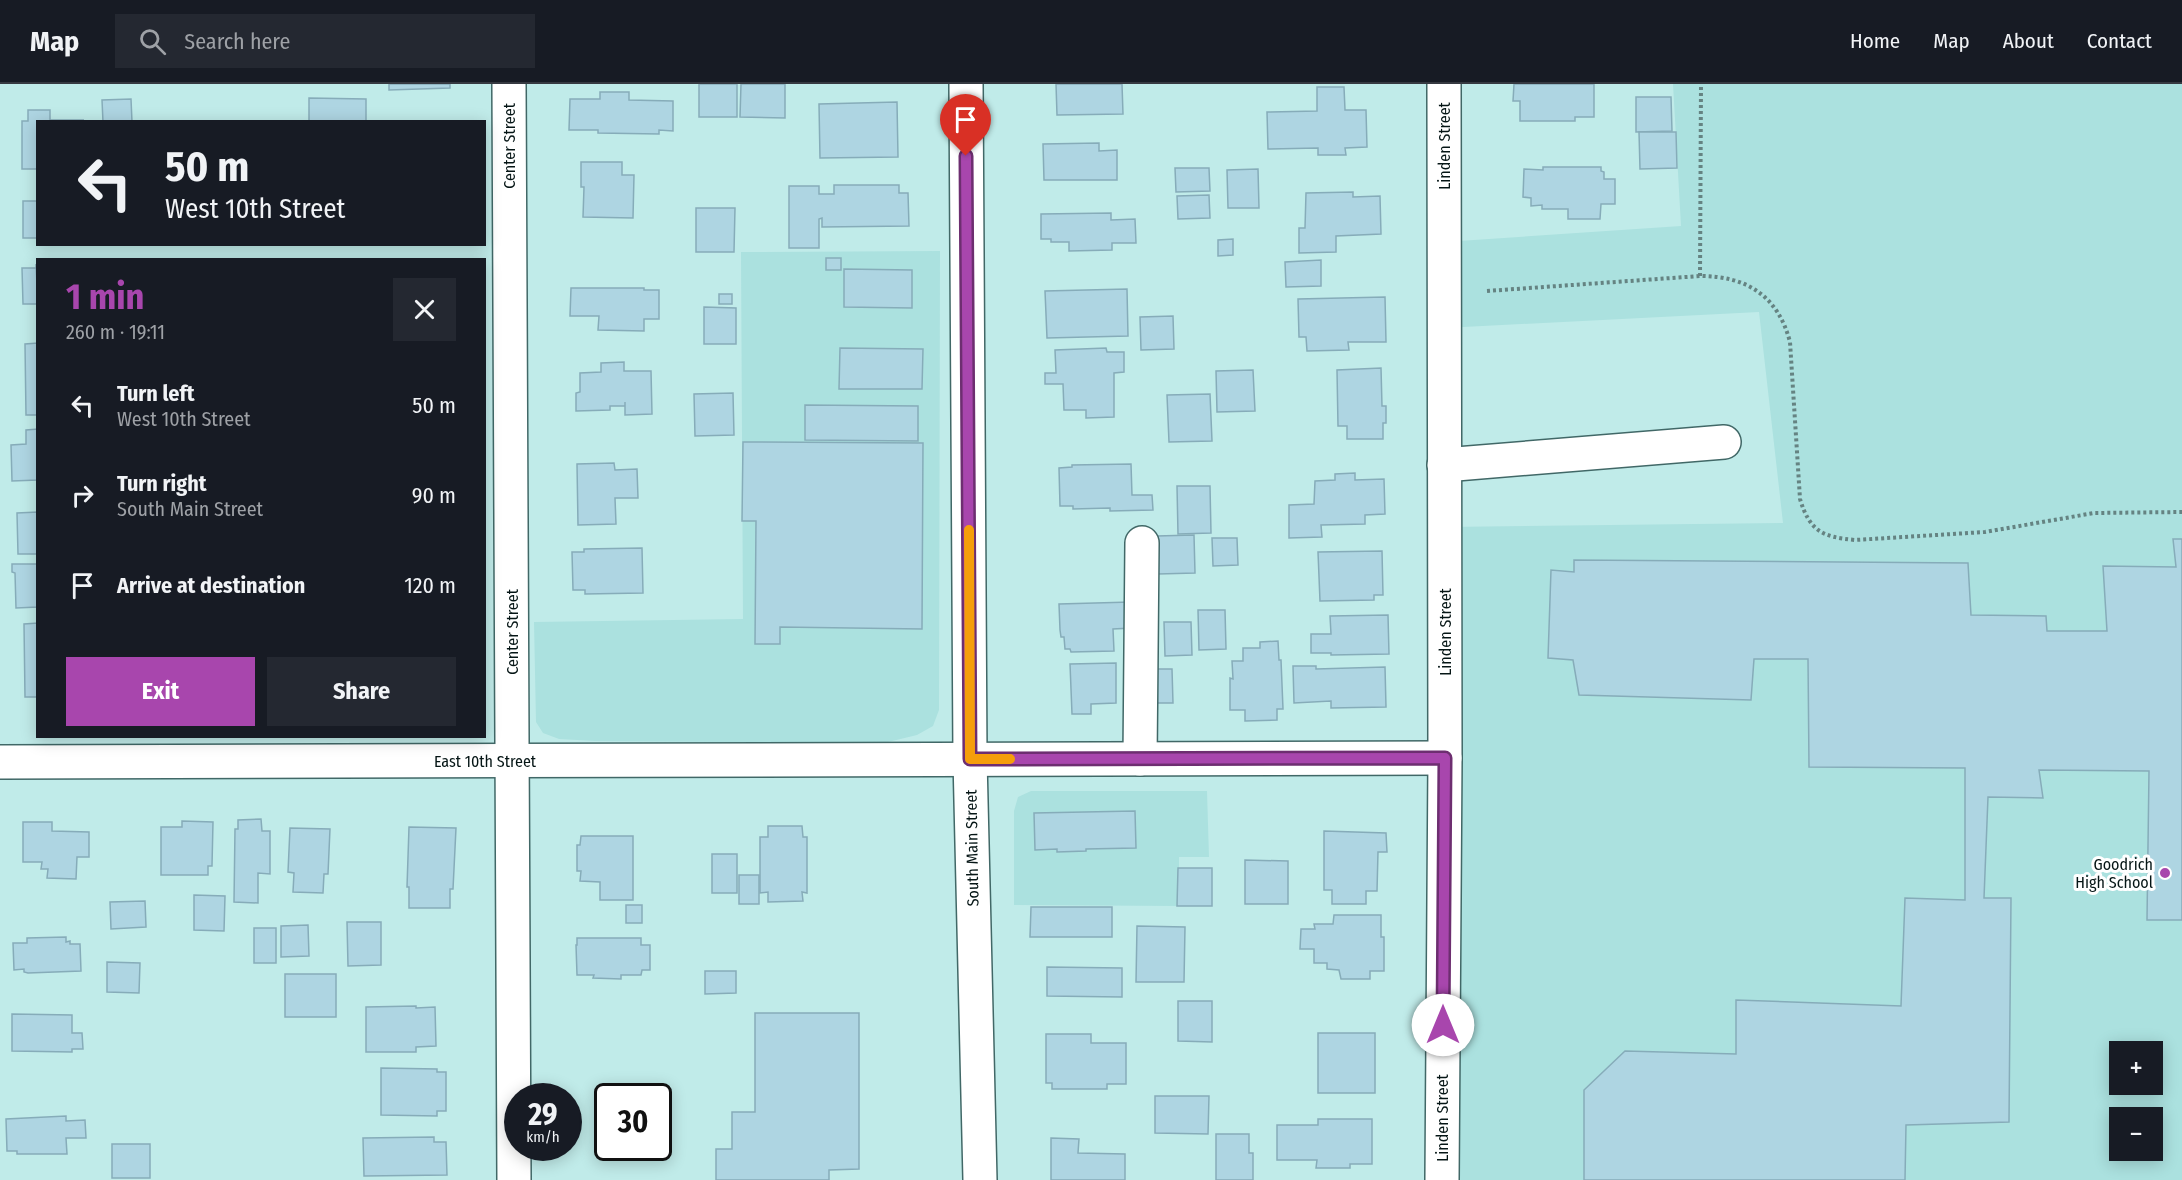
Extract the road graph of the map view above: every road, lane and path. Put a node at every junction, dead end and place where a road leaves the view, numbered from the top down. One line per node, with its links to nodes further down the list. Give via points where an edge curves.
1 (509, 84): 14 (street, Center Street)
2 (966, 84): 12 (street, South Main Street)
3 (1444, 84): 8 (street, Linden Street)
4 (1701, 84): 5 (path)
5 (1700, 276): 6 (path); 9 (path, via 1721,276 1750,286 1775,306 1783,318 1790,342 1800,499 1805,516 1823,534 1855,540 1985,532 2094,513)
6 (1487, 291)
7 (1724, 442): 8 (street)
8 (1444, 465): 11 (street, Linden Street)
9 (2182, 512)
10 (1142, 543): 13 (street)
11 (1445, 758): 13 (street, East 10th Street); 18 (street, Linden Street)
12 (970, 759): 13 (street, East 10th Street); 14 (street, East 10th Street); 17 (street, South Main Street)
13 (1140, 759)
14 (512, 761): 15 (street, East 10th Street); 16 (street, Center Street)
15 (0, 762)
16 (514, 1180)
17 (980, 1180)
18 (1442, 1180)

